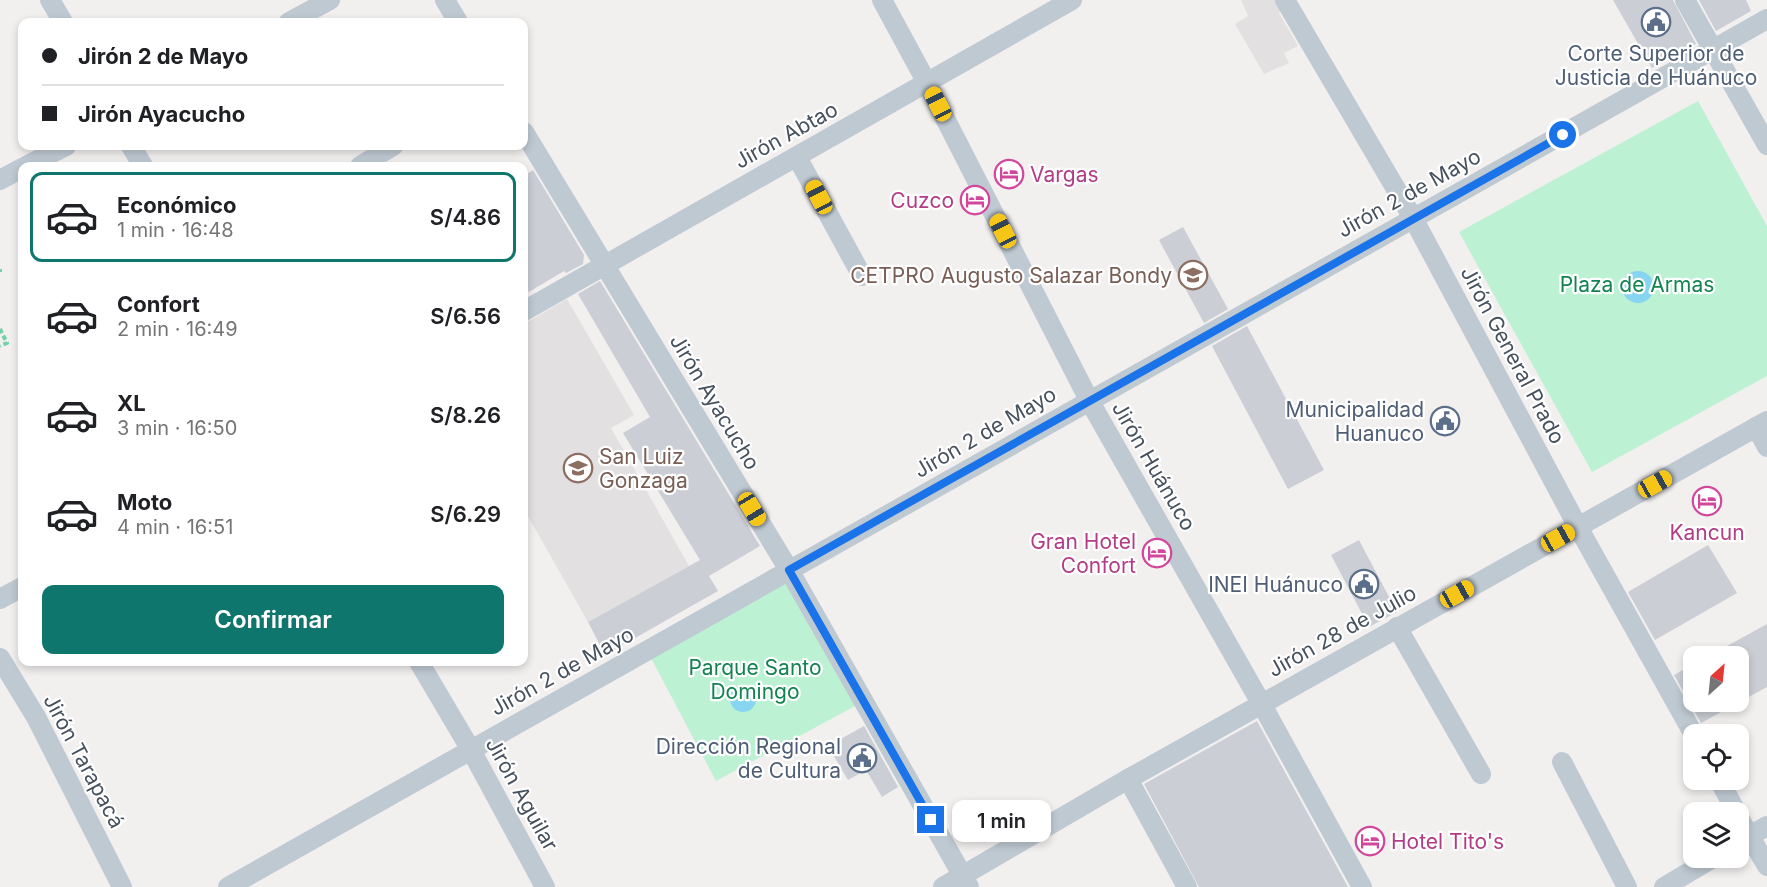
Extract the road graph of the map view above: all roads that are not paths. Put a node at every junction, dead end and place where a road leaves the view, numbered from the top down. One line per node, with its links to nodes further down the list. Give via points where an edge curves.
1 (50, 0): 8 (street)
2 (330, 0): 9 (street)
3 (445, 0): 10 (street)
4 (882, 0): 13 (street, Jirón Huánuco)
5 (1072, 0): 13 (street, Jirón Abtao)
6 (1285, 0): 23 (street, Jirón General Prado)
7 (1685, 0): 12 (street)
8 (61, 18)
9 (297, 18)
10 (456, 18)
11 (1767, 19): 12 (street, Jirón 2 de Mayo)
12 (1714, 50): 15 (street); 23 (street, Jirón 2 de Mayo)
13 (927, 83): 18 (street, Jirón Abtao); 27 (street, Jirón Huánuco)
14 (528, 139): 24 (street, Jirón Ayacucho)
15 (1767, 145)
16 (58, 150): 19 (street)
17 (386, 150): 20 (street)
18 (797, 157): 24 (street, Jirón Abtao); 25 (street)
19 (34, 162)
20 (367, 162)
21 (18, 170): 22 (street)
22 (0, 180)
23 (1413, 218): 27 (street, Jirón 2 de Mayo); 30 (street, Jirón General Prado)
24 (604, 264): 26 (street, Jirón Abtao); 31 (street, Jirón Ayacucho)
25 (862, 276)
26 (528, 309)
27 (1089, 400): 31 (street, Jirón 2 de Mayo); 37 (street, Jirón Huánuco)
28 (1761, 424): 29 (street); 30 (street, Jirón 28 de Julio)
29 (1767, 447)
30 (1578, 527): 34 (street, Jirón 28 de Julio); 38 (street, Jirón General Prado)
31 (789, 570): 39 (street, Jirón 2 de Mayo); 48 (street, Jirón Ayacucho)
32 (18, 589): 33 (street)
33 (0, 599)
34 (1397, 627): 37 (street, Jirón 28 de Julio); 41 (street)
35 (0, 658): 49 (street, Jirón Tarapacá, via 36,717)
36 (421, 666): 39 (street, Jirón Aguilar)
37 (1261, 704): 42 (street, Jirón 28 de Julio); 54 (street, Jirón Huánuco)
38 (1688, 724)
39 (471, 750): 50 (street, Jirón 2 de Mayo); 51 (street, Jirón Aguilar)
40 (1562, 762): 55 (street)
41 (1481, 774)
42 (1128, 778): 48 (street, Jirón 28 de Julio); 53 (street)
43 (1767, 826): 44 (street)
44 (1749, 836)
45 (1749, 845): 46 (street)
46 (1767, 866)
47 (1696, 868): 56 (street)
48 (966, 882): 52 (street, Jirón 28 de Julio)
49 (122, 887)
50 (228, 887)
51 (545, 887)
52 (943, 887)
53 (1187, 887)
54 (1362, 887)
55 (1627, 887)
56 (1664, 887)

